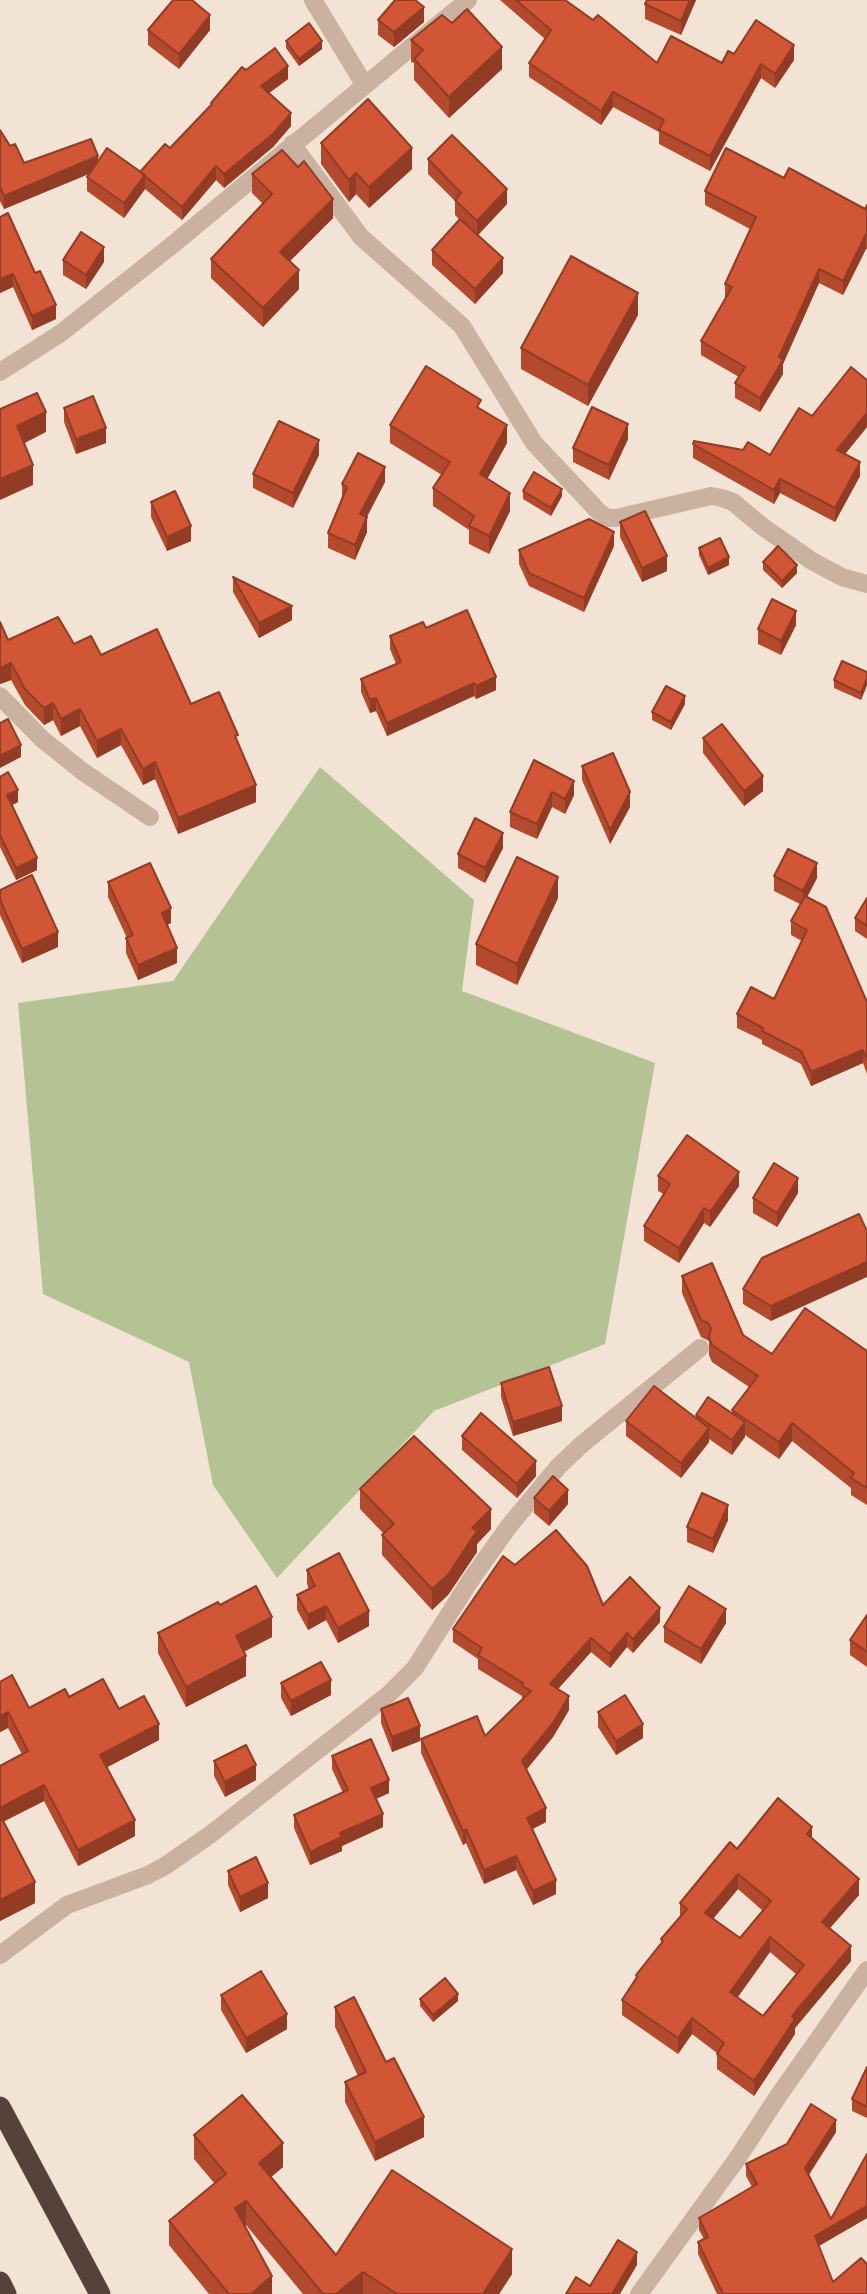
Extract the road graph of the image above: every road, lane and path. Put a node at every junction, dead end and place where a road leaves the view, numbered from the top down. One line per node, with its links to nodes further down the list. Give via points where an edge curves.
1 (313, 0): 3 (street)
2 (468, 0): 3 (street)
3 (364, 84): 4 (street)
4 (292, 144): 5 (street, via 61,333); 6 (street, via 361,237 462,326 534,443 600,513 616,519 711,496 722,498 812,561)
5 (0, 372)
6 (867, 584)
7 (0, 696): 8 (street, via 42,739)
8 (150, 817)
9 (700, 1348): 10 (street, via 558,1466 501,1537 415,1668 388,1695 165,1866 67,1905)
10 (0, 1955)
11 (867, 1970): 16 (street)
12 (0, 2107): 15 (highway)
13 (0, 2282): 14 (highway)
14 (6, 2294)
15 (100, 2294)
16 (639, 2294)

